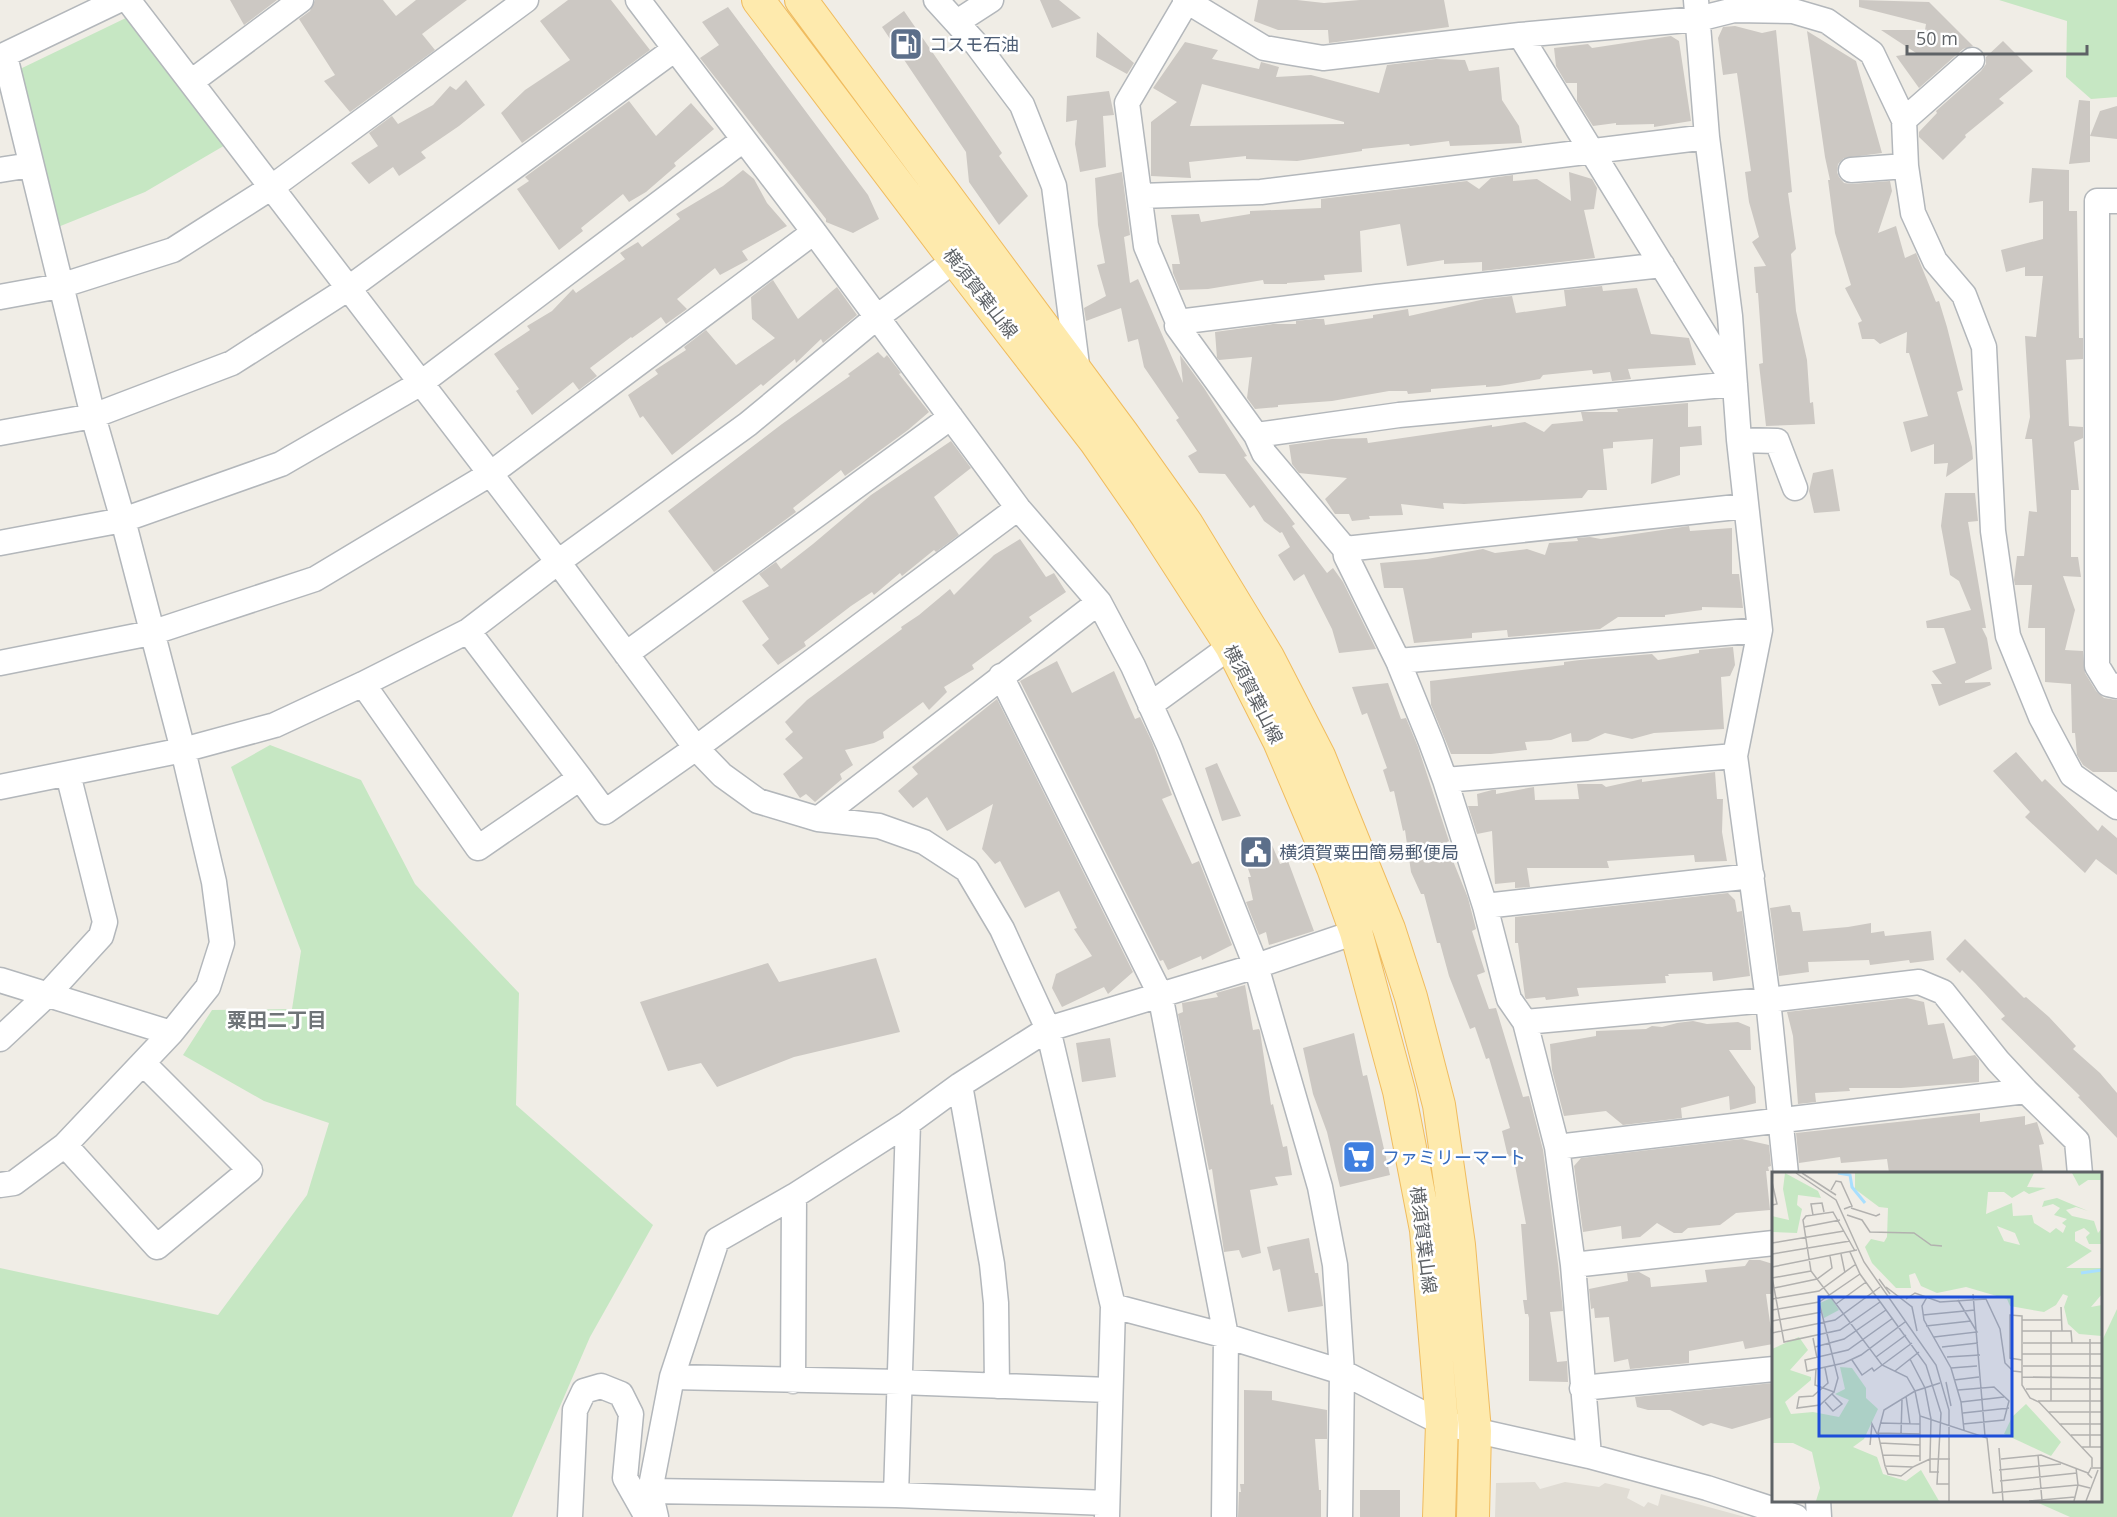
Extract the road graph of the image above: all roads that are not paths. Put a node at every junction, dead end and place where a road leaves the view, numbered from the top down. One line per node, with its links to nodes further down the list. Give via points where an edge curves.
1 (119, 0): 15 (street)
2 (128, 0): 17 (street)
3 (301, 0): 17 (street)
4 (526, 0): 26 (street)
5 (638, 0): 14 (street)
6 (758, 0): 30 (main road, 横須賀葉山線)
7 (801, 0): 37 (main road, 横須賀葉山線)
8 (936, 0): 12 (street)
9 (991, 0): 12 (street)
10 (1186, 1): 13 (street, via 1264,48 1323,58); 27 (street, via 1127,103)
11 (1697, 10): 13 (street); 18 (street, via 1793,11 1827,21 1872,53); 19 (street)
12 (957, 22): 37 (street, via 1022,105 1054,186)
13 (1520, 35): 21 (street)
14 (675, 49): 20 (street); 33 (street)
15 (3, 57): 22 (street)
16 (1972, 60): 18 (street)
17 (191, 81): 26 (street)
18 (1904, 120): 23 (street)
19 (1707, 137): 21 (street); 39 (street)
20 (743, 140): 29 (street); 38 (street)
21 (1592, 152): 27 (street, via 1261,192); 31 (street)
22 (31, 165): 24 (street); 32 (street)
23 (1906, 166): 25 (street); 72 (street, via 1913,213 1935,261 1964,295 1984,347 1993,531 2008,636 2041,717 2072,775)
24 (0, 170)
25 (1851, 170)
26 (272, 187): 32 (street, via 173,250); 33 (street)
27 (1140, 196): 36 (street, via 1146,246)
28 (2117, 201): 63 (street, via 2097,201 2097,666 2108,684)
29 (814, 232): 35 (street); 45 (street)
30 (955, 260): 35 (street); 57 (main road, 横須賀葉山線, via 1095,441)
31 (1662, 265): 36 (street); 39 (street)
32 (60, 286): 34 (street); 40 (street)
33 (349, 288): 38 (street); 40 (street, via 232,363)
34 (0, 297)
35 (877, 317): 41 (street); 52 (street, via 748,424)
36 (1178, 322): 43 (street, via 1177,327)
37 (1078, 373): 110 (main road, 横須賀葉山線, via 1187,524 1268,657 1319,756 1372,884 1411,997 1439,1105 1459,1245)
38 (421, 383): 45 (street); 49 (street, via 281,464)
39 (1735, 384): 43 (street, via 1399,415); 44 (street)
40 (93, 416): 42 (street); 49 (street)
41 (951, 417): 48 (street); 58 (street)
42 (0, 433)
43 (1256, 435): 51 (street, via 1264,453)
44 (1738, 440): 46 (street, via 1777,441); 47 (street)
45 (490, 474): 52 (street); 56 (street, via 315,579)
46 (1795, 488)
47 (1746, 506): 51 (street); 54 (street)
48 (1018, 508): 53 (street); 65 (street)
49 (123, 520): 50 (street); 56 (street)
50 (0, 543)
51 (1345, 549): 59 (street)
52 (558, 562): 55 (street); 58 (street)
53 (1099, 602): 61 (street); 64 (street)
54 (1760, 630): 59 (street); 67 (street)
55 (468, 632): 62 (street); 69 (street)
56 (151, 633): 60 (street); 66 (street)
57 (1231, 646): 64 (street); 76 (main road, 横須賀葉山線, via 1279,741)
58 (626, 654): 65 (street)
59 (1398, 661): 70 (street)
60 (0, 663)
61 (1001, 676): 73 (street); 79 (street)
62 (363, 684): 66 (street, via 275,725); 69 (street, via 478,848)
63 (2117, 686)
64 (1150, 705): 77 (street)
65 (696, 748): 69 (street, via 605,812); 73 (street, via 722,775 758,801)
66 (183, 750): 68 (street); 84 (street, via 214,882 222,943 208,987)
67 (1735, 756): 70 (street); 74 (street)
68 (68, 774): 71 (street); 80 (street, via 105,922 101,936)
69 (580, 778)
70 (1445, 780): 75 (street)
71 (0, 787)
72 (2117, 807)
73 (818, 819): 83 (street, via 879,826 924,842 967,870 1002,929)
74 (1752, 876): 75 (street); 81 (street)
75 (1485, 906): 82 (street, via 1509,999)
76 (1356, 932): 77 (street); 109 (main road, 横須賀葉山線, via 1399,1091 1426,1230)
77 (1256, 966): 79 (street); 102 (street, via 1320,1187 1335,1265)
78 (0, 980): 80 (street)
79 (1160, 994): 83 (street); 100 (street)
80 (47, 995): 84 (street); 85 (street)
81 (1768, 1000): 82 (street); 88 (street, via 1919,982 1943,992); 89 (street)
82 (1525, 1022): 92 (street)
83 (1048, 1029): 87 (street); 99 (street)
84 (171, 1033): 86 (street)
85 (0, 1039)
86 (143, 1063): 91 (street); 91 (street, via 250,1170 158,1247)
87 (960, 1084): 90 (street); 106 (street, via 992,1264)
88 (2026, 1091): 89 (street); 94 (street, via 2077,1141)
89 (1780, 1119): 92 (street); 93 (street)
90 (908, 1123): 96 (street); 105 (street)
91 (64, 1145): 95 (street, via 14,1183)
92 (1557, 1147): 98 (street)
93 (1786, 1172)
94 (2080, 1172)
95 (0, 1185)
96 (794, 1196): 103 (street, via 717,1240); 104 (street)
97 (1772, 1243): 98 (street)
98 (1573, 1265): 107 (street)
99 (1113, 1306): 100 (street); 108 (street)
100 (1226, 1335): 102 (street); 119 (street)
101 (1772, 1369): 107 (street)
102 (1342, 1372): 109 (street); 120 (street)
103 (672, 1377): 104 (street); 112 (street)
104 (793, 1381): 105 (street)
105 (900, 1382): 106 (street); 113 (street)
106 (997, 1386): 108 (street)
107 (1582, 1388): 111 (street)
108 (1109, 1390): 115 (street)
109 (1442, 1423): 110 (street); 121 (main road, 横須賀葉山線)
110 (1475, 1431): 111 (street); 122 (main road, 横須賀葉山線)
111 (1589, 1456): 123 (street)
112 (650, 1491): 113 (street); 118 (street)
113 (896, 1495): 115 (street)
114 (1818, 1502): 124 (street)
115 (1107, 1510)
116 (570, 1517): 117 (street, via 575,1410 584,1391 601,1386 621,1394 631,1414 626,1478)
117 (647, 1517)
118 (656, 1517)
119 (1224, 1517)
120 (1340, 1517)
121 (1439, 1517)
122 (1473, 1517)
123 (1796, 1517)
124 (1820, 1517)

